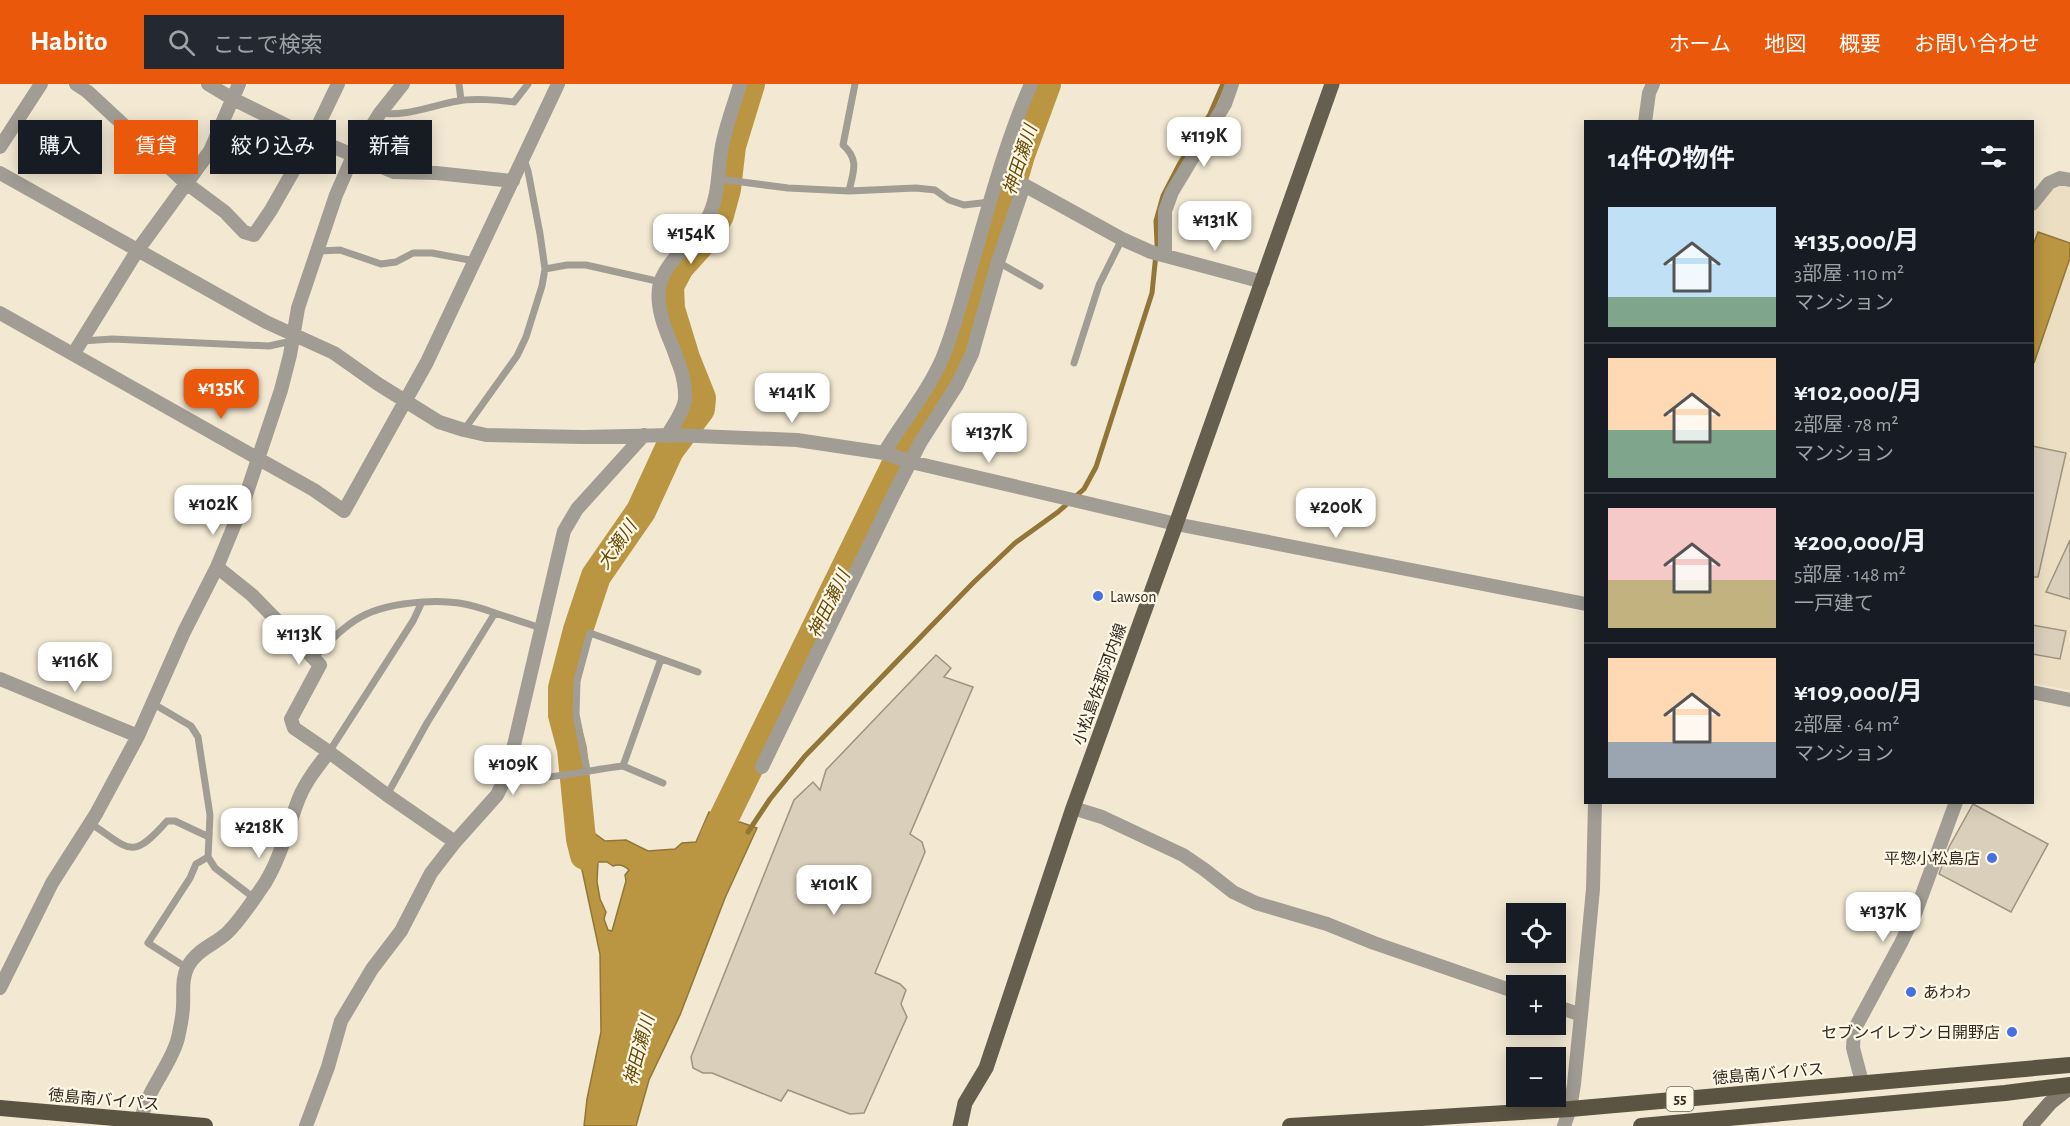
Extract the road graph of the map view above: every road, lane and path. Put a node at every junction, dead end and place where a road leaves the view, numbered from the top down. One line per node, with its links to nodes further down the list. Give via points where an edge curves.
1 (41, 84): 23 (street)
2 (76, 84): 32 (street)
3 (208, 84): 16 (street)
4 (239, 84): 16 (street)
5 (338, 84): 20 (street)
6 (404, 84): 18 (street)
7 (459, 84): 17 (lane)
8 (528, 84): 17 (lane, via 514,102)
9 (558, 84): 24 (street)
10 (740, 84): 29 (street, via 721,148)
11 (855, 84): 33 (lane, via 843,145 855,163)
12 (1031, 84): 34 (street)
13 (1232, 84): 39 (street, via 1225,104 1168,201)
14 (1332, 84): 44 (main road, 小松島佐那河内線)
15 (1653, 84): 22 (street)
16 (233, 99): 19 (street); 32 (street, via 210,151)
17 (461, 100): 18 (lane)
18 (380, 113): 21 (street)
19 (276, 120)
20 (321, 120)
21 (376, 120)
22 (1645, 120)
23 (0, 147)
24 (523, 159): 31 (street); 42 (lane)
25 (348, 167): 38 (street)
26 (432, 172): 31 (street)
27 (0, 173): 37 (street)
28 (292, 174): 32 (street, via 254,235 244,232 225,212)
29 (722, 179): 33 (lane); 43 (street, via 706,222 666,269)
30 (2070, 180): 35 (street, via 2060,177 2049,183)
31 (513, 181): 40 (street)
32 (186, 183): 37 (street)
33 (849, 191): 34 (lane, via 916,188 935,190 964,205)
34 (990, 201): 55 (street, via 942,358)
35 (2034, 202)
36 (1122, 240): 39 (street); 41 (street, via 1024,185); 50 (lane, via 1099,285)
37 (137, 251): 47 (street); 48 (street)
38 (319, 251): 40 (lane, via 340,250 381,264 413,253); 47 (street, via 298,308)
39 (1159, 254): 44 (street)
40 (475, 261): 51 (street)
41 (998, 262): 45 (lane); 57 (street, via 972,354 957,385)
42 (545, 269): 43 (lane, via 586,265); 52 (lane, via 517,356)
43 (661, 282): 54 (street, via 659,306 682,374 685,400)
44 (1263, 282): 58 (main road, 小松島佐那河内線)
45 (1040, 286)
46 (0, 313): 49 (street)
47 (294, 337): 48 (lane, via 269,346); 51 (street, via 334,353); 56 (street, via 281,390)
48 (82, 341): 49 (street)
49 (74, 353): 56 (street)
50 (1074, 363)
51 (406, 400): 52 (street, via 439,422); 56 (street, via 344,511)
52 (464, 430): 53 (street, via 497,436)
53 (644, 435): 54 (street); 63 (street, via 577,508 564,531)
54 (670, 435): 55 (street, via 797,440)
55 (887, 454): 57 (street)
56 (257, 458): 59 (street)
57 (908, 461): 58 (street); 74 (street)
58 (1176, 524): 61 (street); 81 (main road, 小松島佐那河内線)
59 (217, 567): 64 (street, via 252,595); 70 (street)
60 (422, 602): 62 (lane, via 468,603); 64 (lane, via 392,604 371,611 343,628); 72 (lane)
61 (1584, 604)
62 (495, 613): 63 (lane); 78 (lane)
63 (541, 628): 76 (street)
64 (313, 658): 72 (street, via 320,665 291,719 294,728)
65 (661, 659): 66 (lane); 73 (lane); 75 (lane, via 590,633 577,681 576,714)
66 (698, 672)
67 (0, 679): 71 (street)
68 (2034, 692): 69 (street)
69 (2070, 700)
70 (153, 704): 71 (street); 83 (lane, via 191,726 198,737 210,815)
71 (138, 736): 82 (street)
72 (329, 752): 78 (street); 86 (street, via 304,789 285,840)
73 (623, 766): 75 (lane); 77 (lane)
74 (762, 767)
75 (587, 770): 76 (lane, via 522,778)
76 (507, 775): 84 (street, via 496,795)
77 (663, 783)
78 (387, 795): 84 (street)
79 (1594, 804): 91 (street, via 1593,889)
80 (1955, 804): 93 (street, via 1915,914 1854,1030 1853,1048)
81 (1073, 808): 89 (street, via 1102,817 1183,855 1233,892 1256,903 1327,924); 100 (main road, 小松島佐那河内線, via 986,1068 965,1103)
82 (90, 823): 83 (lane, via 129,848 139,848 167,821); 88 (street, via 52,883)
83 (209, 837): 85 (lane)
84 (455, 842): 99 (street, via 431,873 401,932 372,969 341,1021)
85 (208, 857): 86 (lane, via 215,868); 87 (lane, via 196,864 148,943)
86 (254, 898): 87 (street, via 226,934 195,955)
87 (187, 968): 97 (street, via 177,1039 147,1101)
88 (0, 988)
89 (1506, 989)
90 (1566, 1010): 91 (street)
91 (1581, 1015): 96 (street)
92 (2070, 1065): 93 (highway, 徳島南バイパス / 55)
93 (1862, 1083): 96 (highway, 徳島南バイパス / 55)
94 (2070, 1086): 103 (highway, 55); 104 (main road)
95 (0, 1108): 97 (highway, 徳島南バイパス)
96 (1570, 1109): 101 (highway, 徳島南バイパス / 55); 102 (street)
97 (141, 1123): 98 (highway, 徳島南バイパス)
98 (205, 1126)
99 (306, 1126)
100 (960, 1126)
101 (1290, 1126)
102 (1564, 1126)
103 (1641, 1126)
104 (2030, 1126)

